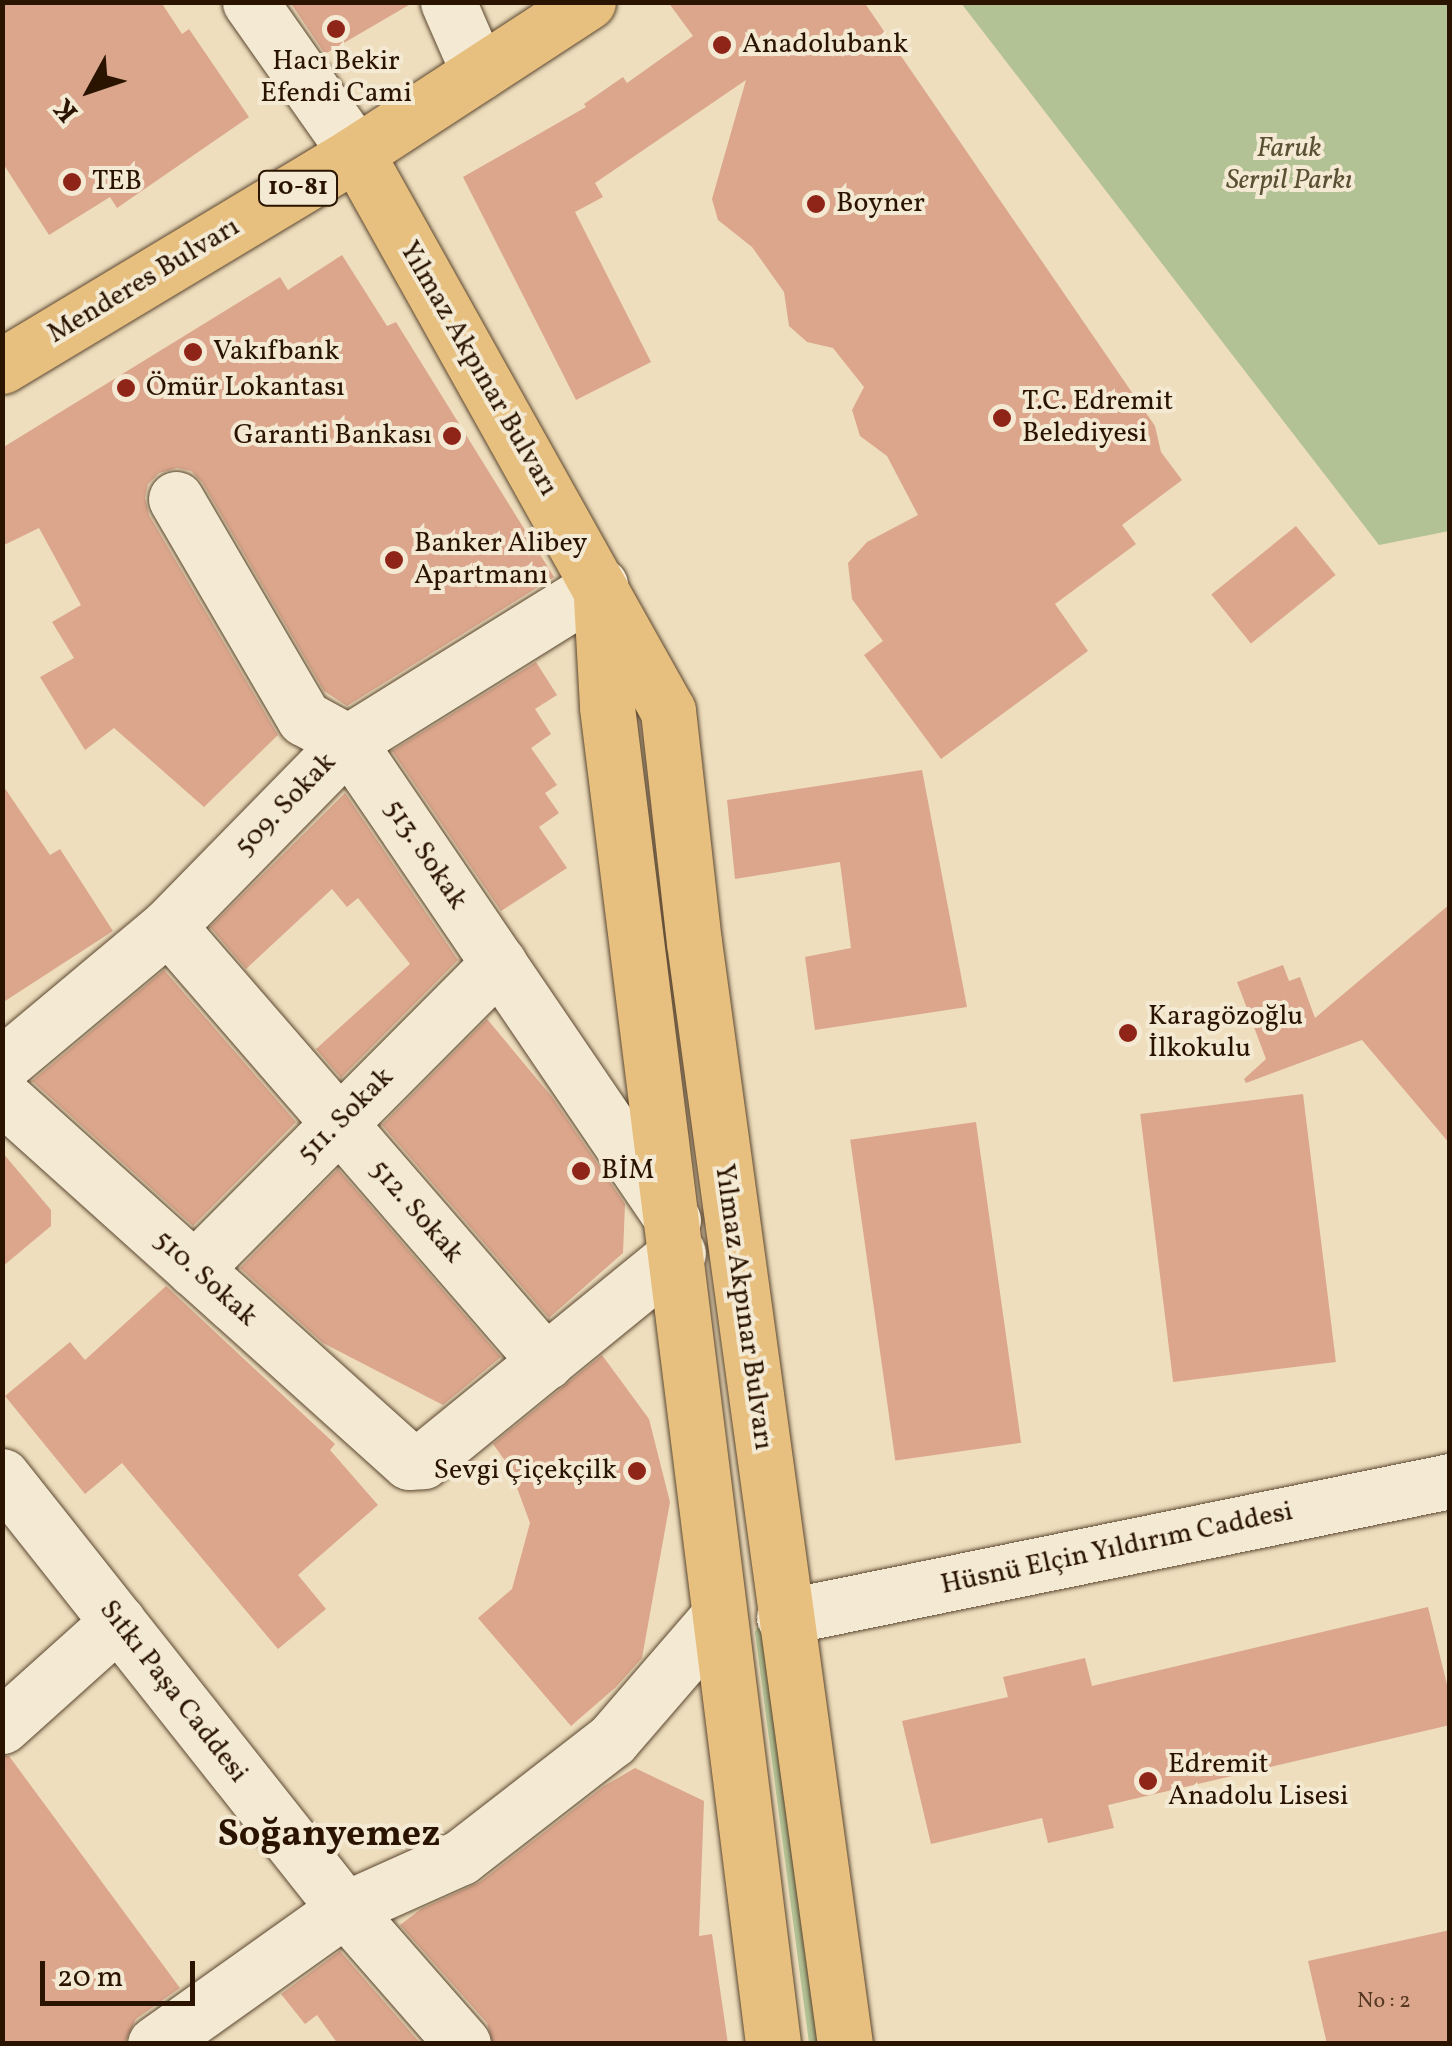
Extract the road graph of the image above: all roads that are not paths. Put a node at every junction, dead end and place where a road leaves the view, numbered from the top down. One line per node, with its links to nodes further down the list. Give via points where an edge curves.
1 (250, 2): 5 (street)
2 (448, 2): 4 (street)
3 (588, 2): 4 (main road, Menderes Bulvarı / 10-81)
4 (480, 73): 5 (main road, Menderes Bulvarı / 10-81)
5 (356, 153): 6 (main road, Menderes Bulvarı / 10-81); 8 (main road, Yılmaz Akpınar Bulvarı)
6 (2, 366)
7 (176, 498): 9 (street, 513. Sokak, via 304,718)
8 (600, 585): 9 (street, 509. Sokak); 15 (main road, Yılmaz Akpınar Bulvarı, via 607,707); 21 (main road, Yılmaz Akpınar Bulvarı, via 668,711)
9 (348, 742): 10 (street, 509. Sokak); 11 (street, 513. Sokak)
10 (168, 926): 12 (street, 509. Sokak); 14 (street, 512. Sokak)
11 (499, 963): 14 (street, 511. Sokak); 15 (street, 513. Sokak)
12 (2, 1065)
13 (2, 1096): 16 (street, 510. Sokak)
14 (339, 1123): 16 (street, 511. Sokak); 17 (street, 512. Sokak)
15 (675, 1236): 17 (street); 20 (main road, Yılmaz Akpınar Bulvarı)
16 (194, 1269): 17 (street, 510. Sokak, via 408,1462 423,1461)
17 (546, 1362)
18 (2, 1476): 22 (street, Sıtkı Paşa Caddesi)
19 (1450, 1481): 21 (street, Hüsnü Elçin Yıldırım Caddesi)
20 (718, 1617): 24 (street, via 612,1740 461,1857); 27 (main road, Yılmaz Akpınar Bulvarı)
21 (784, 1617): 28 (main road, Yılmaz Akpınar Bulvarı)
22 (118, 1622): 23 (street); 24 (street, Sıtkı Paşa Caddesi)
23 (2, 1726)
24 (345, 1909): 25 (street); 26 (street, Sıtkı Paşa Caddesi)
25 (156, 2044)
26 (464, 2044)
27 (773, 2044)
28 (845, 2044)

